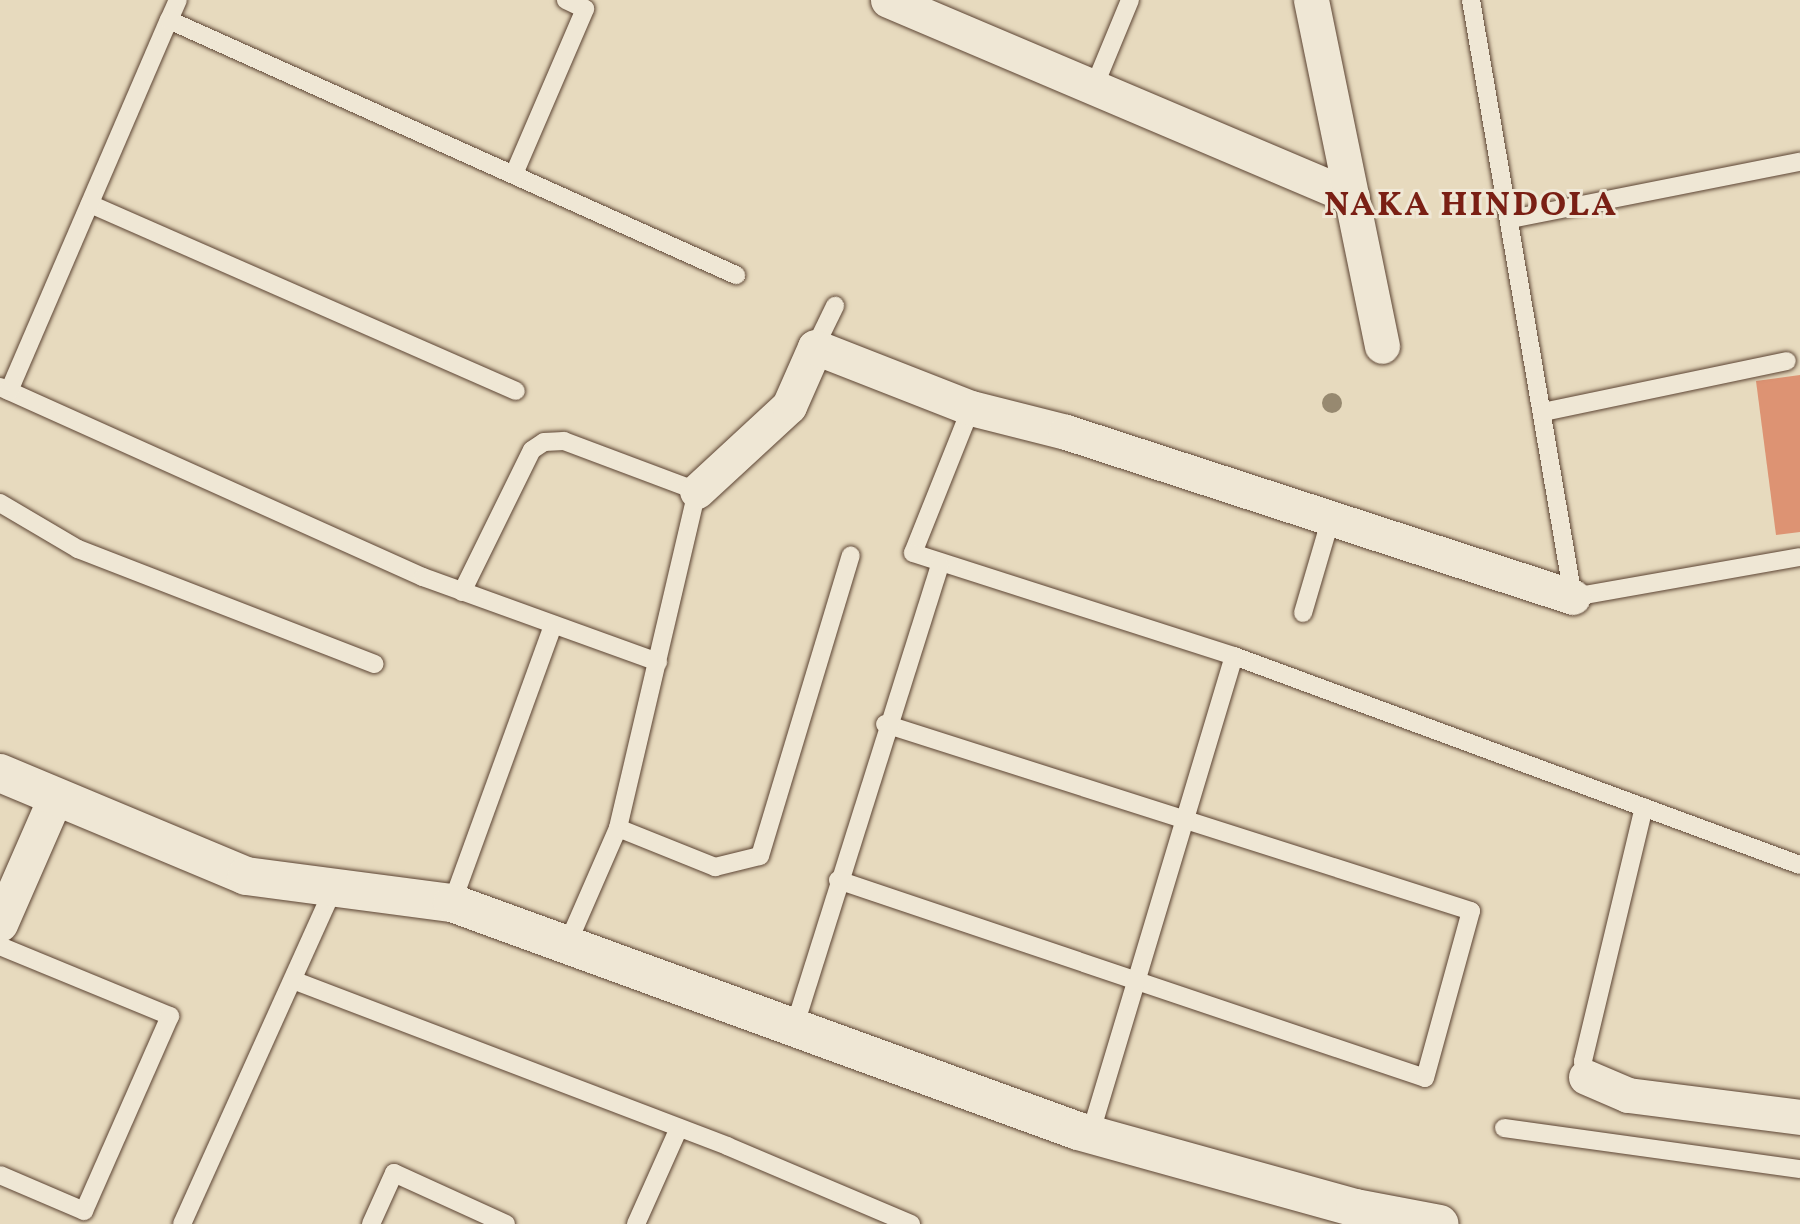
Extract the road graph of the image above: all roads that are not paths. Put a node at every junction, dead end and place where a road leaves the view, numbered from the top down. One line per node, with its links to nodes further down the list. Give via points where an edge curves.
1 (178, 0): 7 (lane)
2 (566, 0): 10 (lane, via 585,9)
3 (888, 0): 8 (street)
4 (1130, 0): 8 (lane)
5 (1311, 0): 11 (street)
6 (1471, 0): 13 (lane)
7 (169, 20): 10 (lane); 12 (lane)
8 (1094, 87): 11 (street)
9 (1800, 162): 13 (lane)
10 (514, 173): 14 (lane)
11 (1352, 197): 16 (street)
12 (90, 204): 19 (lane); 20 (lane)
13 (1511, 219): 22 (lane)
14 (736, 275)
15 (835, 306): 17 (lane)
16 (1382, 346)
17 (815, 347): 21 (street); 23 (street, via 789,406)
18 (1787, 361): 22 (lane)
19 (5, 389): 29 (lane)
20 (516, 391)
21 (971, 408): 25 (street); 28 (lane, via 913,553)
22 (1543, 412): 30 (lane)
23 (697, 491): 29 (lane, via 564,441 544,442 532,450); 34 (lane)
24 (0, 503): 35 (lane, via 78,549)
25 (1331, 518): 30 (street); 31 (lane)
26 (850, 555): 41 (lane, via 760,856 715,867)
27 (1800, 557): 30 (lane)
28 (940, 566): 33 (lane); 36 (lane)
29 (461, 592): 32 (lane)
30 (1573, 597)
31 (1303, 613)
32 (553, 625): 34 (lane); 45 (lane)
33 (1234, 656): 39 (lane); 40 (lane)
34 (658, 662): 41 (lane)
35 (374, 664)
36 (885, 723): 40 (lane); 43 (lane)
37 (0, 773): 38 (street)
38 (56, 796): 44 (street, via 246,876); 46 (street)
39 (1644, 807): 42 (lane); 52 (lane, via 1583,1061)
40 (1185, 820): 50 (lane); 50 (lane, via 1471,911 1425,1078)
41 (618, 828): 47 (lane)
42 (1800, 865)
43 (838, 880): 50 (lane); 51 (lane)
44 (334, 887): 45 (street); 49 (lane)
45 (452, 903): 47 (street)
46 (0, 924)
47 (567, 945): 51 (street)
48 (0, 946): 58 (lane, via 170,1016 85,1211)
49 (293, 980): 54 (lane); 59 (lane)
50 (1137, 981): 56 (lane)
51 (794, 1028): 56 (street)
52 (1586, 1077): 53 (street, via 1628,1095)
53 (1800, 1117)
54 (680, 1128): 62 (lane); 63 (lane)
55 (1504, 1128): 57 (lane)
56 (1090, 1135): 64 (street, via 1355,1208)
57 (1800, 1168)
58 (0, 1175)
59 (182, 1224)
60 (371, 1224): 61 (lane, via 394,1173)
61 (506, 1224)
62 (636, 1224)
63 (911, 1224)
64 (1440, 1224)

